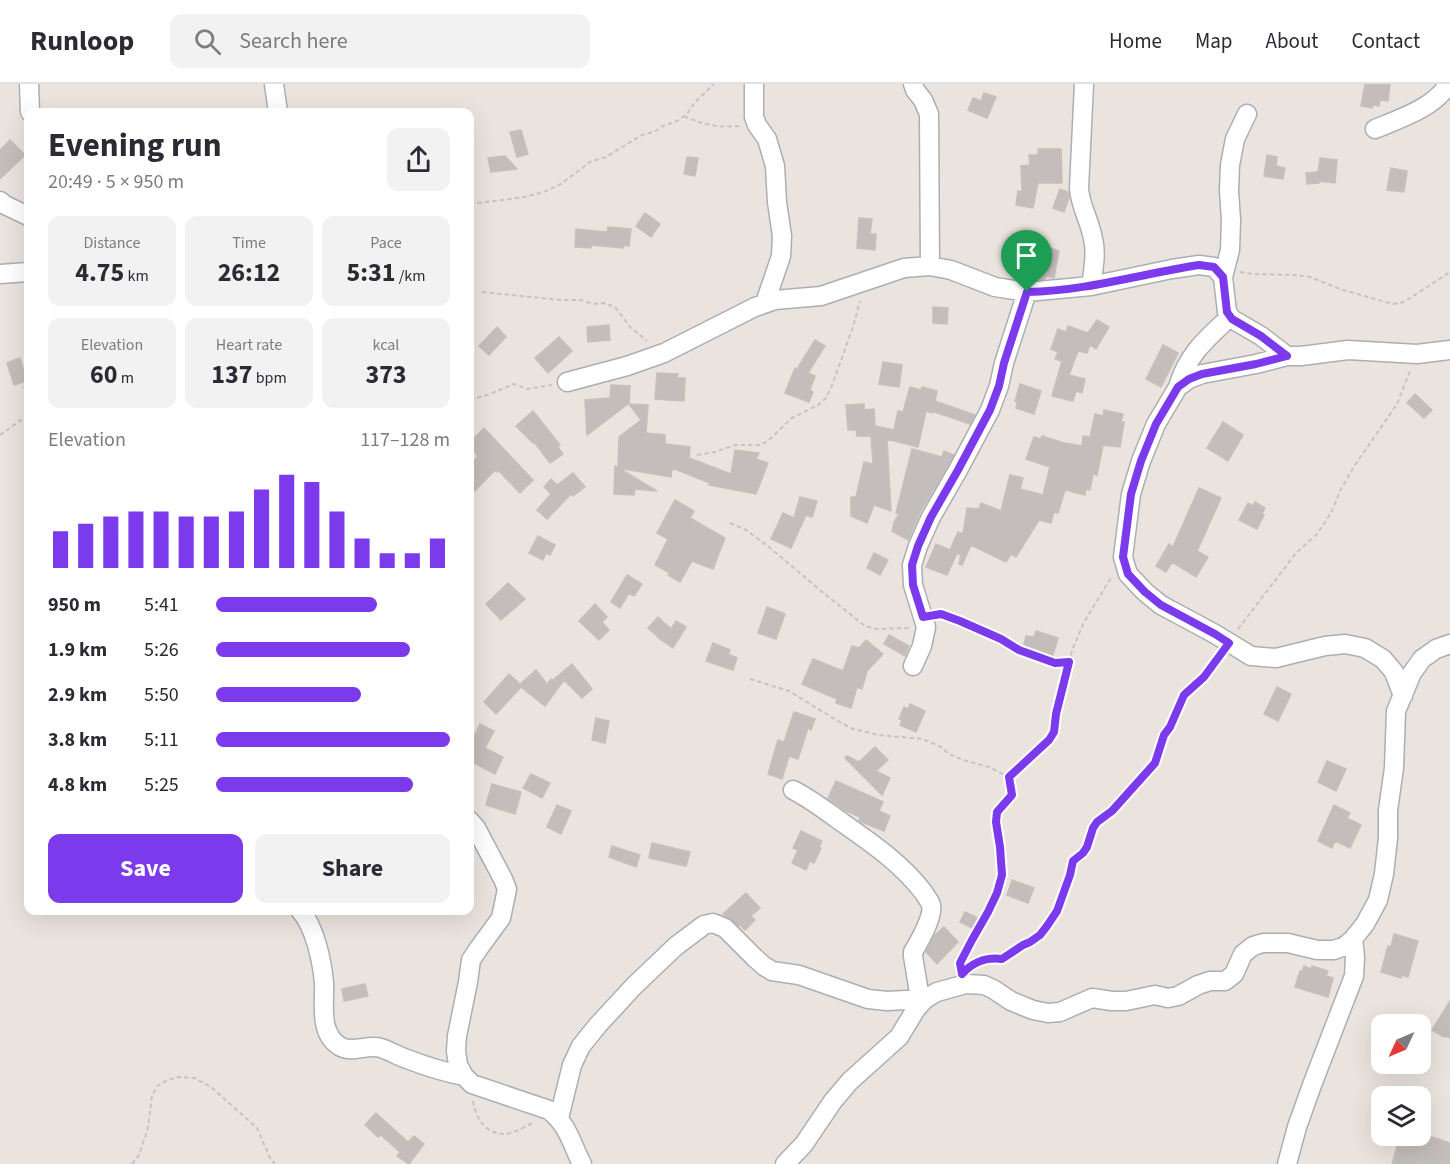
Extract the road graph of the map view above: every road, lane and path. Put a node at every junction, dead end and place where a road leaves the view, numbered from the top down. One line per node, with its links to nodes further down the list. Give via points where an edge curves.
1 (29, 84): 8 (street)
2 (274, 84): 9 (street)
3 (714, 84): 11 (path)
4 (754, 84): 12 (street)
5 (913, 84): 17 (street, via 929,114)
6 (1084, 84): 23 (street, via 1078,188 1094,240)
7 (1448, 84): 13 (street, via 1431,102)
8 (30, 108)
9 (277, 108)
10 (1247, 114): 20 (street, via 1235,139 1230,165 1230,250)
11 (684, 116): 12 (path, via 711,126); 15 (path, via 642,135 606,158 590,162 546,191)
12 (757, 125): 26 (street, via 767,139 775,166 782,236 781,256)
13 (1375, 129)
14 (0, 201): 16 (street)
15 (474, 203)
16 (24, 214)
17 (930, 266): 22 (street, via 904,268); 25 (street)
18 (24, 272): 21 (street)
19 (1450, 272): 20 (path, via 1404,302 1393,304 1310,277)
20 (1224, 273): 23 (street, via 1199,265); 27 (street)
21 (0, 274)
22 (865, 281): 26 (street, via 821,296); 37 (path, via 853,327 825,398 792,418 761,445 735,445)
23 (1091, 286): 25 (street)
24 (482, 292): 29 (path, via 604,303 615,307 635,331)
25 (1027, 292): 40 (street, via 990,410 931,517 912,565 913,585)
26 (765, 303): 29 (street)
27 (1230, 317): 31 (street); 33 (street, via 1191,356)
28 (1450, 350): 30 (street)
29 (664, 353): 32 (street)
30 (1417, 354): 31 (street, via 1348,350); 41 (path, via 1397,404 1355,465 1331,513 1275,579)
31 (1287, 356): 33 (street, via 1202,374)
32 (567, 382): 34 (path, via 527,389 514,384)
33 (1178, 387): 39 (street, via 1156,424 1141,461 1131,494)
34 (474, 399)
35 (24, 418): 36 (path)
36 (0, 435)
37 (697, 455)
38 (730, 523): 40 (path, via 769,547 865,626 877,629)
39 (1123, 557): 41 (street, via 1128,574 1161,605); 43 (path, via 1084,622)
40 (925, 622): 43 (path, via 941,614 1019,650 1055,663); 44 (street, via 922,646)
41 (1229, 643): 46 (street, via 1251,656 1265,658 1345,644 1365,648 1383,659 1394,672); 47 (path, via 1204,677 1184,695 1155,763 1093,828 1087,847 1073,861 1057,911 1040,935 1002,959 976,962 962,974 960,963 988,912 1002,875 996,822 997,812 1012,795)
42 (1450, 644): 46 (street, via 1422,659)
43 (1069, 662): 47 (path, via 1054,732)
44 (913, 666)
45 (750, 679): 47 (path, via 789,691 853,729 923,739 949,754)
46 (1403, 696): 51 (street, via 1396,711 1384,874 1378,900)
47 (1009, 777)
48 (793, 790): 52 (street, via 880,848 913,878 929,900 932,909 913,952)
49 (474, 826): 53 (street, via 507,889 501,918 471,960 456,1051 458,1065)
50 (304, 915): 53 (street, via 313,931 324,983 324,1018 333,1040 352,1049 380,1047)
51 (1353, 939): 52 (street, via 1334,950 1288,943 1253,946 1243,954 1231,978 1210,981 1168,998 1092,998 1048,1013 1033,1010 984,985 966,984); 59 (street, via 1354,976 1297,1127)
52 (923, 999): 54 (street, via 868,999 772,970 726,928 713,923 704,925 634,986 581,1046); 58 (street, via 899,1037 850,1081)
53 (468, 1080): 54 (street); 54 (path, via 478,1119 486,1129 498,1134 512,1133)
54 (554, 1114): 57 (street, via 568,1132)
55 (132, 1164): 56 (path, via 148,1128 157,1086 179,1077 194,1078 211,1087 257,1128)
56 (275, 1164)
57 (582, 1164)
58 (785, 1164)
59 (1287, 1164)

